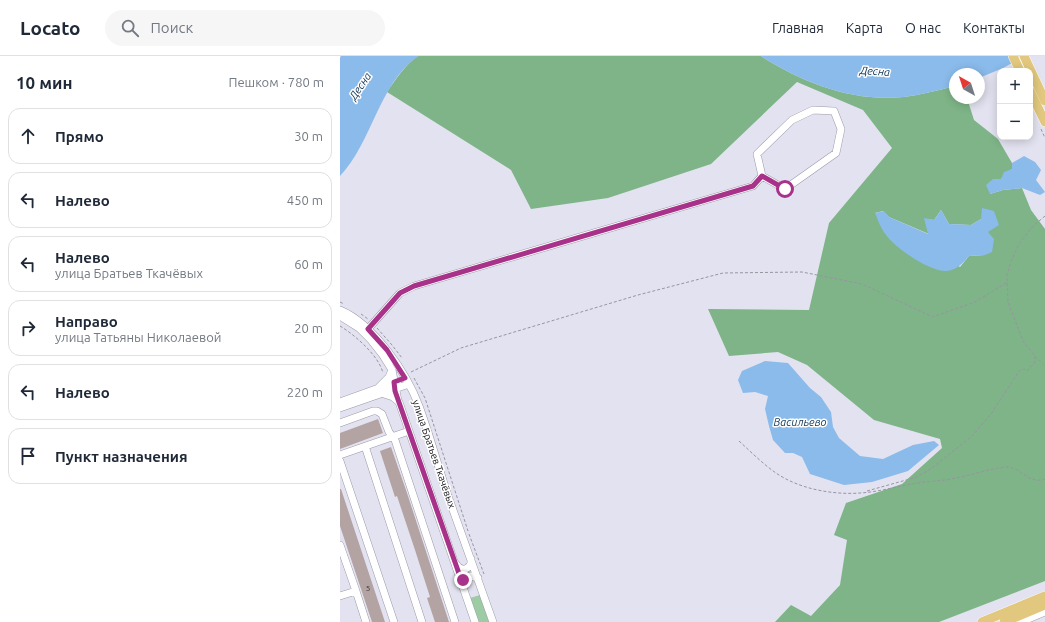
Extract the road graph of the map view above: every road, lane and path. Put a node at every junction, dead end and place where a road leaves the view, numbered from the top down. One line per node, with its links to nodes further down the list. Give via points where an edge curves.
1 (1013, 56): 3 (main road)
2 (1024, 56): 5 (main road)
3 (1019, 68)
4 (1033, 97): 6 (main road)
5 (1045, 101)
6 (1045, 122)
7 (762, 176): 7 (street, via 757,154 792,120 813,110 834,111 841,130 836,153 785,189); 13 (street, via 753,186 414,286 400,293)
8 (1045, 216): 9 (path, via 1032,227 1019,244 1011,261)
9 (1008, 282): 14 (path, via 1008,302 1023,341); 17 (path, via 975,302 933,317 862,284 802,272 723,273 461,348)
10 (340, 310): 13 (street, улица Братьев Ткачёвых)
11 (340, 316): 16 (street, улица Братьев Ткачёвых, via 359,328 371,340)
12 (340, 326): 18 (path, via 365,345 381,368)
13 (368, 329): 19 (street, улица Братьев Ткачёвых, via 387,350)
14 (1035, 356): 15 (path); 34 (path, via 1035,362 1028,371 1019,371 991,414 972,436 932,468 917,477)
15 (1045, 366)
16 (392, 370): 20 (street, улица Братьев Ткачёвых); 21 (street)
17 (410, 372)
18 (381, 377)
19 (407, 381): 20 (street); 36 (street, улица Братьев Ткачёвых, via 419,406)
20 (394, 385): 21 (street); 24 (street, улица Братьев Ткачёвых)
21 (378, 391): 23 (street); 24 (street); 25 (street)
22 (424, 398): 38 (path)
23 (340, 402)
24 (399, 402): 27 (street, улица Братьев Ткачёвых)
25 (340, 408)
26 (340, 423): 28 (street, via 377,411 384,417)
27 (409, 431): 28 (street); 37 (street, улица Братьев Ткачёвых)
28 (392, 436): 30 (street); 47 (street)
29 (739, 441): 34 (path, via 777,474 802,486 829,492)
30 (365, 446): 31 (street); 46 (street)
31 (340, 455)
32 (340, 461): 45 (street)
33 (1045, 479): 34 (path, via 1034,480 1024,476 1017,469 1008,467 955,479 918,482)
34 (861, 493)
35 (340, 545): 40 (street)
36 (471, 559): 37 (street, via 470,566 462,570); 38 (street, улица Братьев Ткачёвых)
37 (456, 564): 39 (street, улица Братьев Ткачёвых)
38 (481, 576): 39 (street, via 470,576 463,580); 49 (street, улица Братьев Ткачёвых)
39 (463, 585): 48 (street, улица Братьев Ткачёвых)
40 (356, 591): 41 (street); 44 (street)
41 (340, 596)
42 (1045, 596): 50 (main road)
43 (1042, 610): 51 (main road); 52 (street)
44 (366, 622)
45 (394, 622)
46 (422, 622)
47 (455, 622)
48 (476, 622)
49 (492, 622)
50 (982, 622)
51 (1004, 622)
52 (1021, 622)

